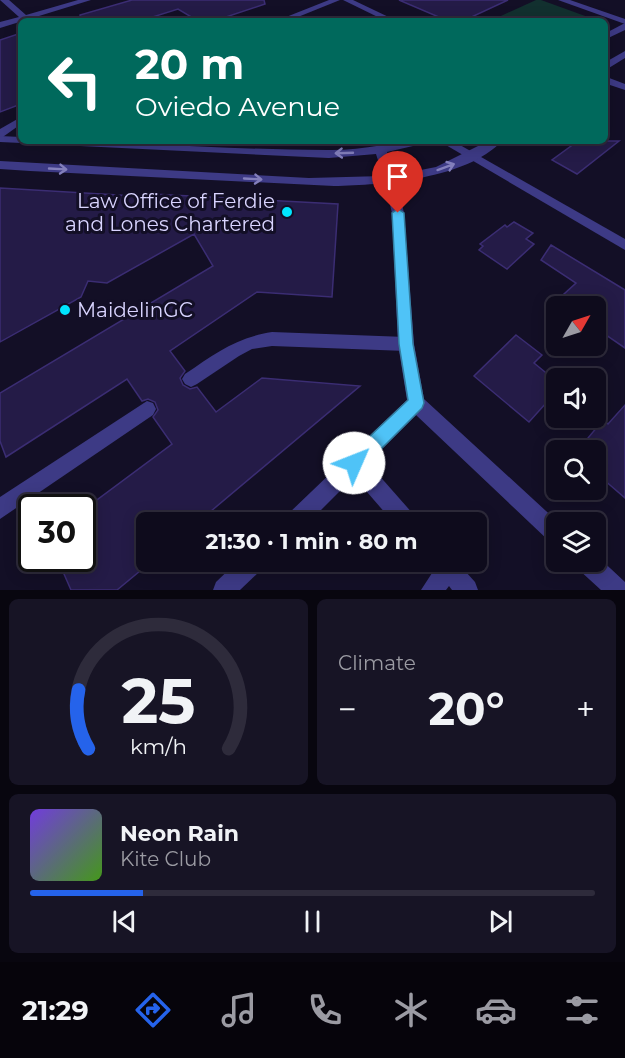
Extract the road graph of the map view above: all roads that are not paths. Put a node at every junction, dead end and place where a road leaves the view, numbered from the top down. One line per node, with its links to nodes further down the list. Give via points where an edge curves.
1 (4, 0): 6 (street)
2 (87, 0): 6 (street)
3 (336, 0): 7 (street)
4 (347, 0): 8 (street)
5 (562, 0): 10 (street)
6 (25, 18)
7 (288, 18)
8 (386, 18)
9 (18, 20): 11 (street)
10 (625, 24): 12 (street)
11 (0, 25)
12 (608, 35)
13 (625, 54): 14 (street)
14 (608, 65)
15 (608, 80): 16 (street)
16 (625, 87)
17 (18, 123): 18 (street)
18 (0, 138): 19 (street)
19 (18, 140)
20 (128, 144): 24 (street, one-way to 20, via 294,153)
21 (409, 144): 24 (street)
22 (450, 144): 25 (street)
23 (491, 144): 25 (street)
24 (381, 150): 27 (street)
25 (472, 156): 27 (street, one-way to 25, via 429,173); 28 (street)
26 (0, 165): 27 (street, one-way to 27, via 299,181)
27 (390, 179): 29 (street, via 398,213)
28 (625, 244)
29 (406, 344): 30 (street, via 272,339 249,343); 31 (street)
30 (191, 379)
31 (416, 403): 33 (street); 37 (street)
32 (147, 409): 34 (street)
33 (354, 463): 35 (street); 36 (street)
34 (0, 509)
35 (304, 512)
36 (397, 512)
37 (546, 525)
38 (243, 572): 42 (street)
39 (441, 572): 43 (street)
40 (451, 572): 44 (street)
41 (598, 572): 45 (street)
42 (224, 590)
43 (432, 590)
44 (467, 590)
45 (617, 590)

